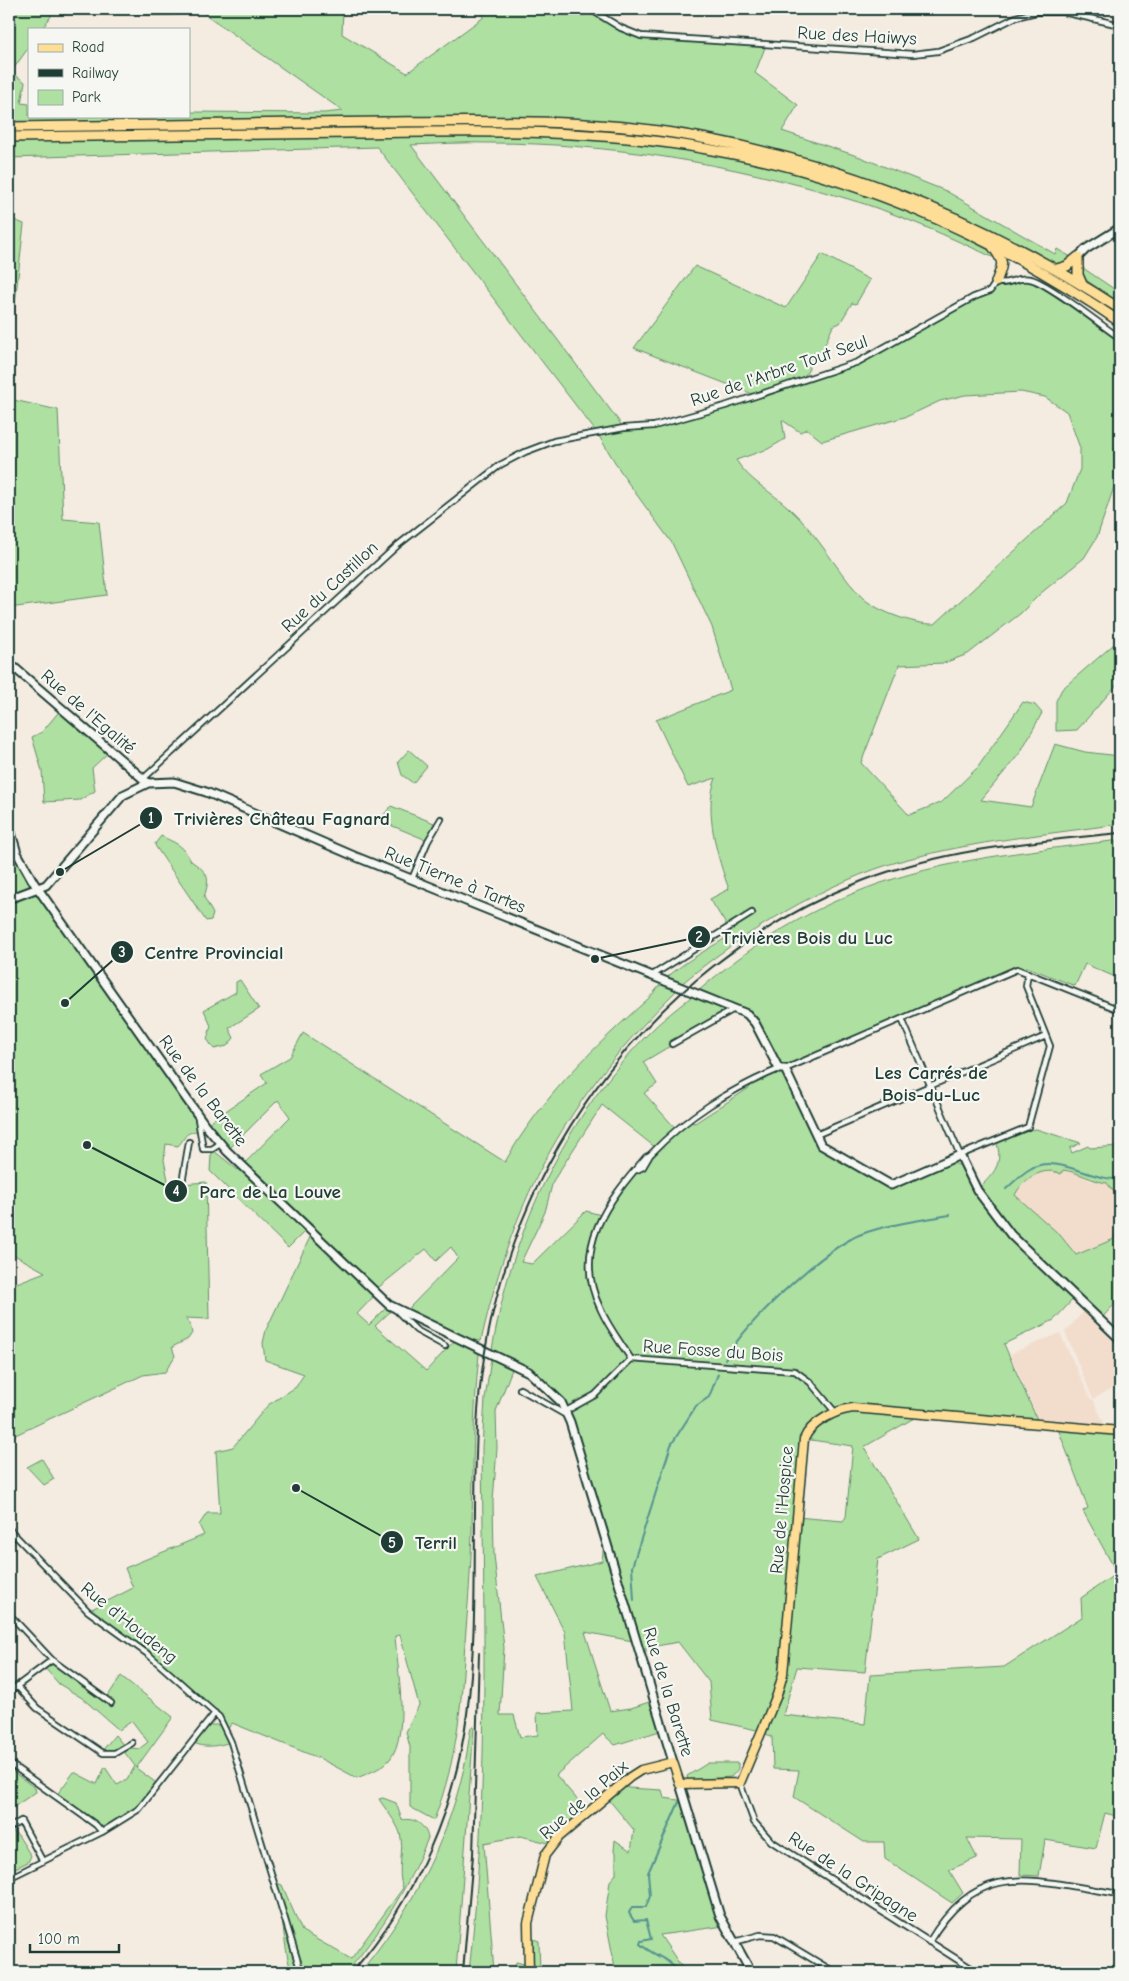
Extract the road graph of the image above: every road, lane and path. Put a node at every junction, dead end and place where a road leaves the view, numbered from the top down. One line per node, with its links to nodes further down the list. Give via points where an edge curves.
1 (590, 9): 2 (street, Rue des Haiwys, via 641,36 894,54 938,51 1009,20 1036,12 1061,12)
2 (1120, 25)
3 (9, 127): 9 (highway, via 509,121 584,123 662,132 775,154 857,178 997,236)
4 (9, 137): 6 (highway, via 503,131 634,138 711,149 811,173 906,206)
5 (1120, 228): 7 (street, via 1086,248)
6 (992, 245): 8 (highway); 10 (highway, via 1003,266)
7 (1078, 258): 9 (highway); 11 (highway, via 1078,275)
8 (1023, 261): 10 (highway, via 1007,268); 13 (highway)
9 (1056, 269): 11 (highway)
10 (996, 282): 14 (street, via 1032,279); 15 (street, Rue de l'Arbre Tout Seul, via 990,292 858,362 654,426)
11 (1082, 284): 12 (highway)
12 (1120, 310)
13 (1120, 322)
14 (1120, 338)
15 (554, 441): 17 (street, Rue du Castillon, via 500,465 398,545)
16 (9, 663): 17 (street, Rue de l'Egalité)
17 (146, 781): 20 (street, Rue Tierne à Tartes, via 174,782 193,787); 21 (street, Rue du Castillon, via 115,802 50,881)
18 (441, 819): 20 (street)
19 (9, 826): 21 (street, Rue de la Barette, via 17,853)
20 (412, 879): 25 (street, Rue Tierne à Tartes)
21 (38, 888): 22 (street); 33 (street, Rue de la Barette)
22 (9, 899)
23 (752, 913): 25 (street)
24 (1028, 973): 27 (street); 28 (street, via 1017,969); 29 (street, via 1026,986)
25 (651, 976): 26 (street, Rue Tierne à Tartes)
26 (735, 1008): 30 (street); 31 (street, Rue Tierne à Tartes, via 755,1023)
27 (1120, 1010)
28 (902, 1019): 31 (street); 32 (street)
29 (1046, 1036): 32 (street); 37 (street, via 1050,1046 1028,1127)
30 (672, 1044)
31 (782, 1069): 34 (street, Rue Tierne à Tartes); 42 (street, via 742,1084 668,1136 611,1199 601,1215 590,1265 592,1285 600,1310)
32 (930, 1087): 34 (street); 37 (street)
33 (198, 1114): 36 (street, Rue de la Barette); 36 (street, via 203,1149 212,1149)
34 (816, 1135): 37 (street, via 821,1145 891,1185)
35 (189, 1142): 38 (street)
36 (220, 1144): 39 (street, Rue de la Barette)
37 (960, 1155): 40 (street, via 977,1190 1011,1235)
38 (182, 1183)
39 (394, 1308): 41 (street, via 416,1330); 45 (street, Rue de la Barette, via 520,1366 542,1382)
40 (1120, 1339)
41 (445, 1346)
42 (631, 1359): 44 (street, Rue Fosse du Bois, via 795,1371 810,1382); 45 (street, via 595,1395)
43 (520, 1389): 45 (street)
44 (835, 1412): 46 (main road, Rue de l'Hospice, via 853,1408); 60 (main road, Rue de l'Hospice, via 808,1432 804,1439 783,1674 778,1695)
45 (567, 1413): 57 (street, Rue de la Barette)
46 (1120, 1431)
47 (9, 1529): 48 (street, Rue d'Houdeng)
48 (14, 1536): 49 (street); 55 (street, Rue d'Houdeng, via 88,1611 149,1655)
49 (9, 1542)
50 (9, 1614): 51 (street)
51 (52, 1660): 52 (street); 54 (street)
52 (18, 1686): 53 (street); 56 (street, via 37,1708 103,1753 115,1753)
53 (9, 1692)
54 (111, 1703)
55 (214, 1713): 62 (street, via 139,1809); 68 (street, Rue d'Houdeng, via 231,1742)
56 (132, 1743)
57 (673, 1762): 59 (main road, Rue de la Barette); 69 (main road, Rue de la Paix, via 641,1770 630,1777 548,1849 528,1923)
58 (9, 1763): 62 (street)
59 (680, 1784): 60 (main road); 66 (street, Rue de la Barette, via 720,1916)
60 (740, 1784): 67 (street, Rue de la Gripagne, via 752,1818 764,1835)
61 (9, 1828): 63 (street, via 21,1821)
62 (102, 1832): 63 (street)
63 (42, 1860): 64 (street)
64 (9, 1878)
65 (1120, 1894): 67 (street, via 1020,1880 994,1883 975,1891 953,1908)
66 (734, 1942): 70 (street, Rue de la Barette); 71 (street, via 760,1935 774,1936)
67 (929, 1942): 72 (street, Rue de la Gripagne)
68 (301, 1972)
69 (528, 1972)
70 (751, 1972)
71 (834, 1972)
72 (978, 1972)

